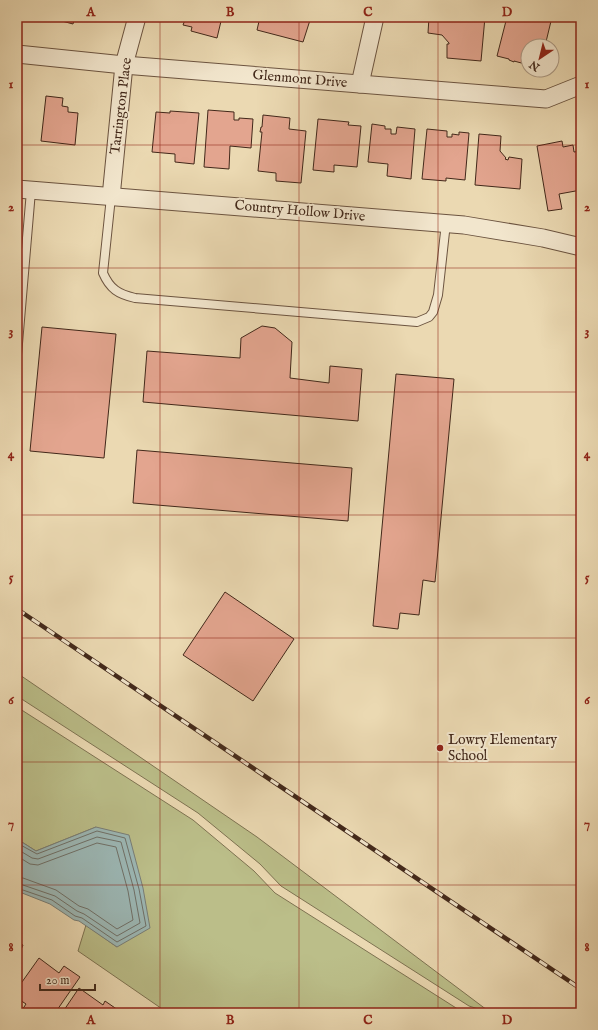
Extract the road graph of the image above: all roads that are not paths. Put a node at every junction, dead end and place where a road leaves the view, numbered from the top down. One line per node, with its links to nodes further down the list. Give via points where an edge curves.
1 (137, 17): 4 (street, Tarrington Place)
2 (375, 17): 5 (street)
3 (17, 54): 4 (street, Glenmont Drive)
4 (124, 65): 5 (street, Glenmont Drive); 8 (street, Tarrington Place)
5 (360, 84): 6 (street, Glenmont Drive, via 546,99)
6 (581, 85)
7 (24, 190): 8 (street, Country Hollow Drive); 11 (lane)
8 (111, 197): 9 (street, Country Hollow Drive); 9 (lane, via 103,273 107,282 124,296 417,322 429,317 433,312 438,295)
9 (446, 223): 10 (street, Country Hollow Drive, via 543,238)
10 (581, 247)
11 (19, 308): 12 (lane)
12 (17, 354)

